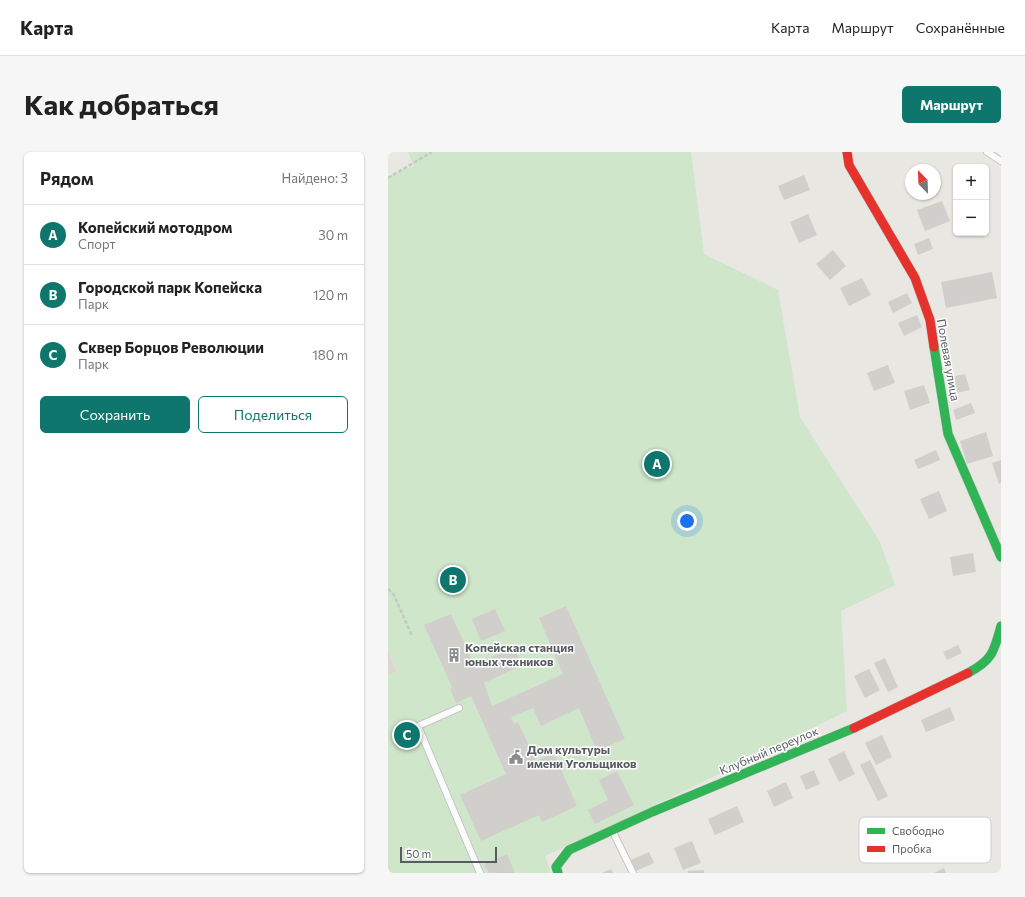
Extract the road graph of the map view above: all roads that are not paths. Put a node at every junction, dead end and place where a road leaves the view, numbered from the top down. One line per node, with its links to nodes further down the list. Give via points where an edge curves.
1 (847, 152): 4 (street, Полевая улица, via 849,165 915,278 930,320 948,434)
2 (987, 152): 3 (lane)
3 (1001, 161)
4 (1001, 557)
5 (1001, 626): 7 (street, Клубный переулок, via 995,649 984,665 835,737)
6 (458, 708): 8 (lane, via 418,726)
7 (612, 831): 9 (street, Клубный переулок, via 569,850 556,867); 10 (lane)
8 (480, 873)
9 (558, 873)
10 (632, 873)

